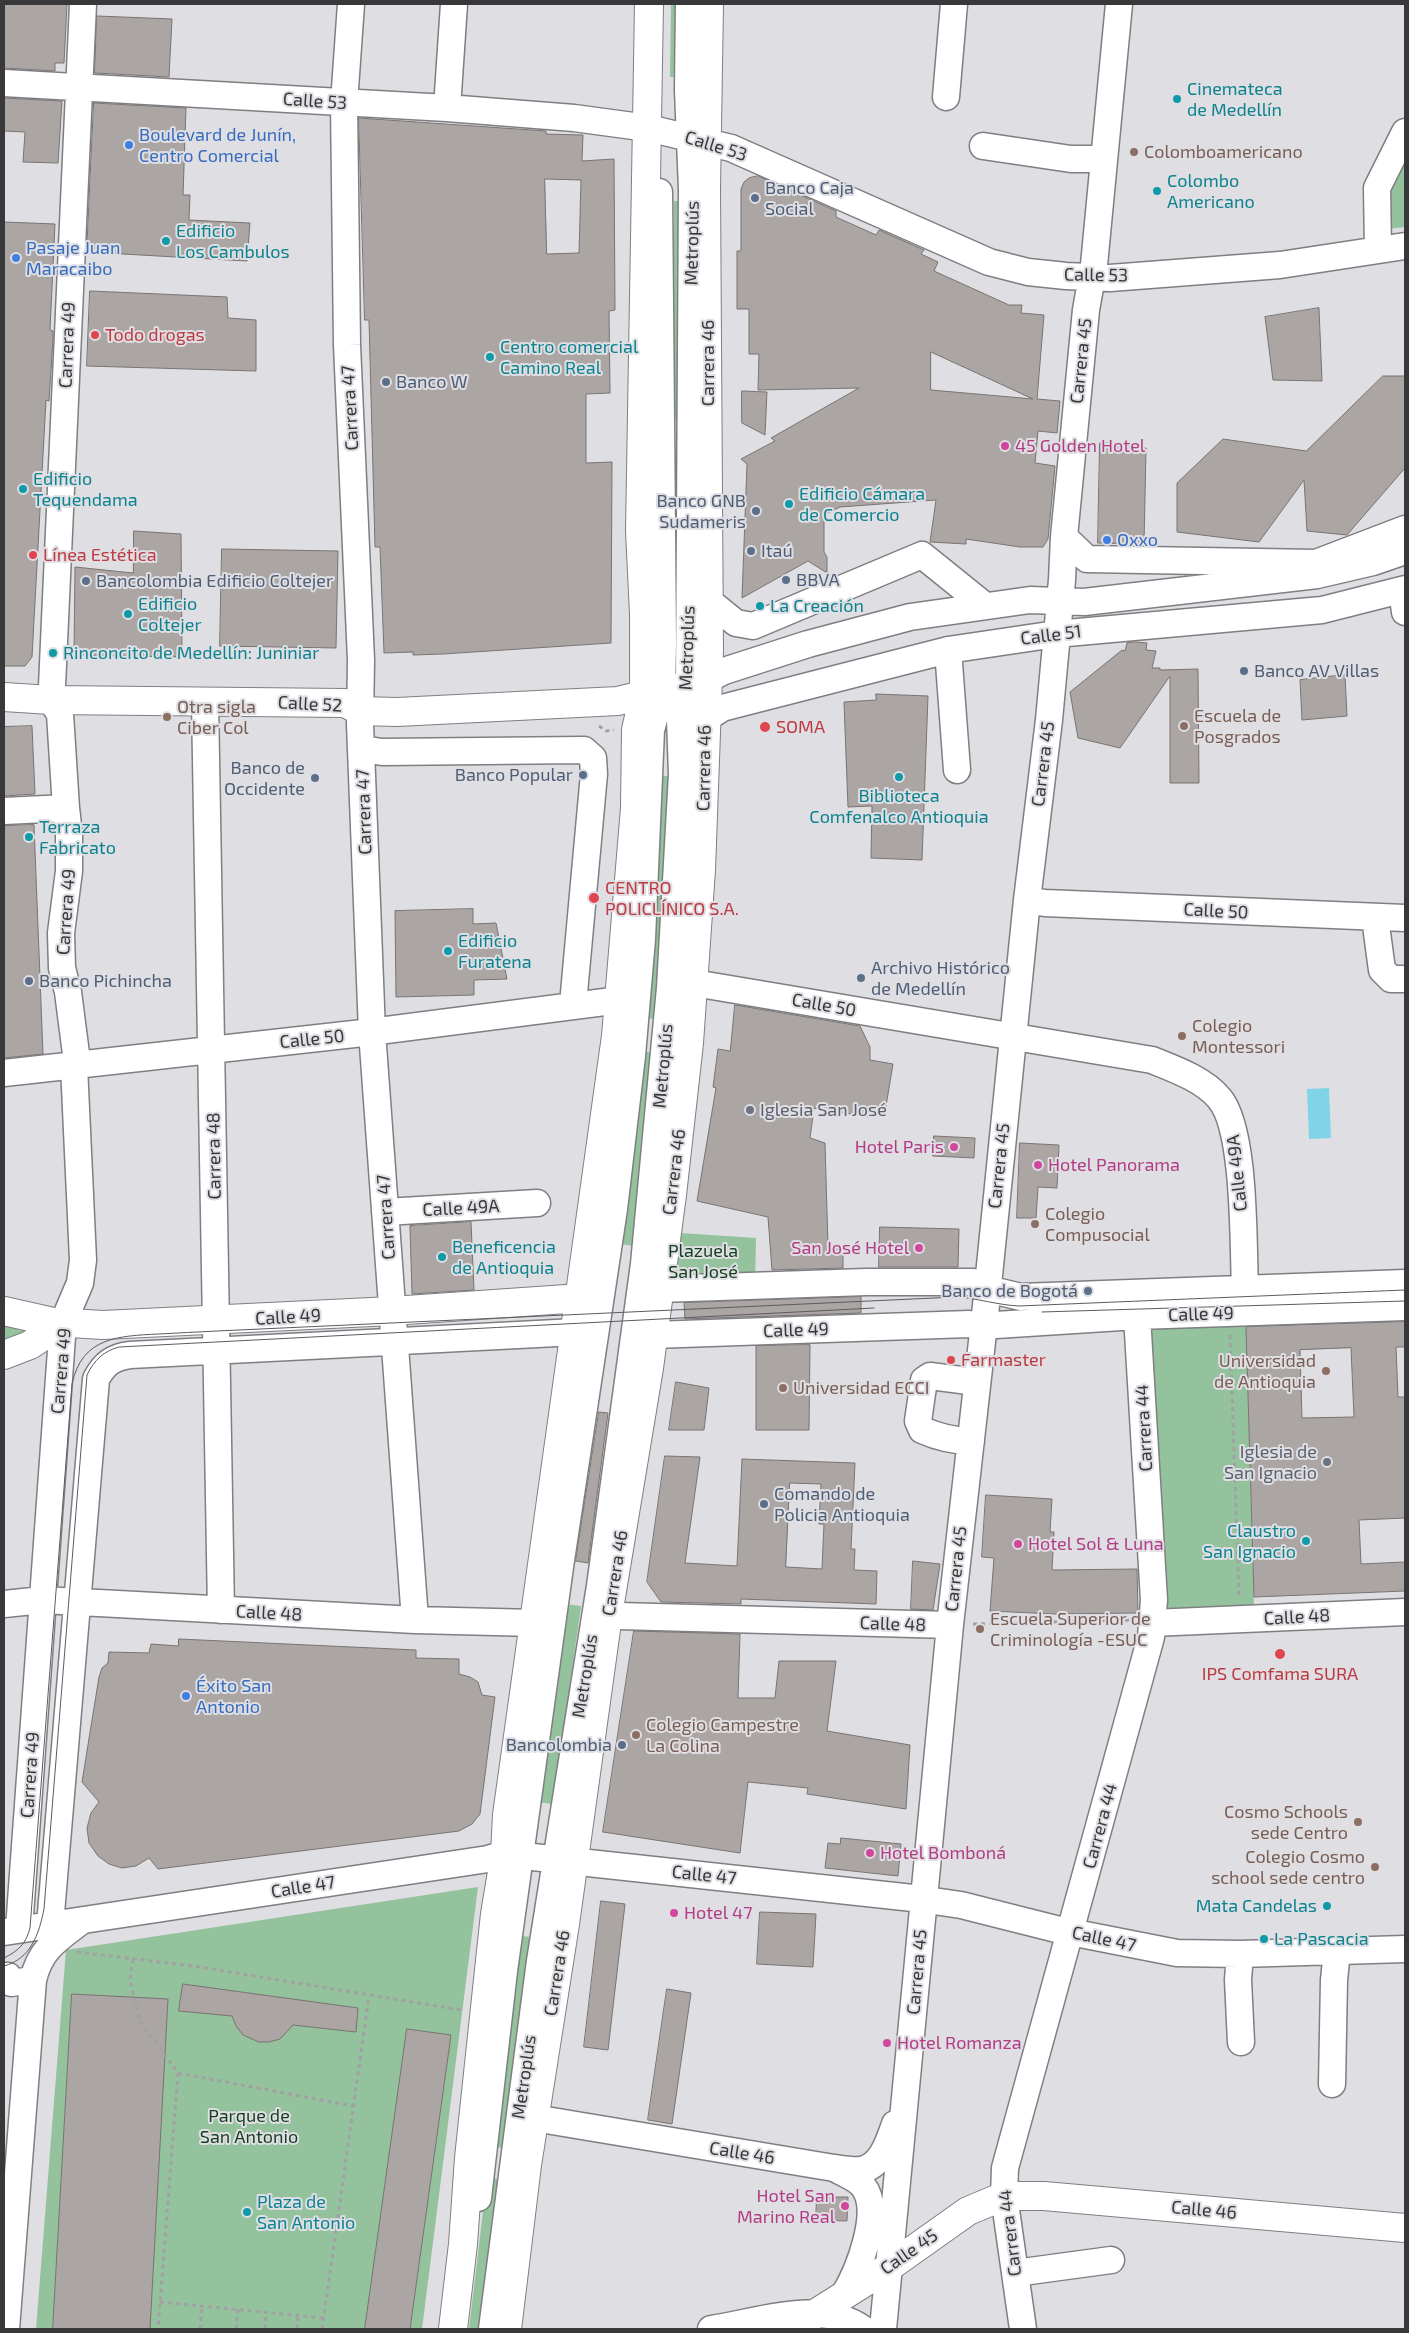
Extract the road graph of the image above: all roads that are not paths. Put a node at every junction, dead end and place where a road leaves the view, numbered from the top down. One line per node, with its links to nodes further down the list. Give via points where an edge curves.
1 (83, 4): 11 (street, Carrera 49)
2 (351, 4): 13 (street, Carrera 47)
3 (454, 4): 14 (street)
4 (649, 4): 15 (main road)
5 (662, 4): 15 (street)
6 (689, 4): 17 (street, Metroplús, via 688,90)
7 (709, 4): 17 (main road, Carrera 46)
8 (954, 4): 12 (street)
9 (1119, 4): 19 (street, Carrera 45)
10 (4, 83): 11 (street, Calle 53)
11 (78, 86): 13 (street, Calle 53); 34 (street, Carrera 49)
12 (946, 97)
13 (344, 103): 14 (street, Calle 53); 37 (street, Carrera 47, via 347,345 361,660)
14 (446, 108): 15 (street, Calle 53, via 574,118)
15 (654, 130): 17 (street, Calle 53); 33 (main road, via 640,531 644,614)
16 (1405, 132): 21 (street, via 1377,188)
17 (698, 139): 22 (street, Calle 53, via 746,154 989,262 1028,272); 28 (main road, Carrera 46); 32 (street, Metroplús, via 692,190)
18 (983, 146): 19 (street, via 1071,159)
19 (1104, 159): 22 (street, Carrera 45)
20 (1405, 246): 21 (street, Calle 53)
21 (1378, 249): 22 (street, Calle 53, via 1280,264)
22 (1092, 278): 24 (street, Carrera 45, via 1086,310)
23 (1405, 529): 24 (street, via 1316,563 1086,559)
24 (1064, 537): 27 (street, Carrera 45)
25 (1405, 551): 27 (street, Calle 51, via 1317,575 1084,602)
26 (1404, 597): 30 (street, Calle 51, via 1322,610)
27 (1060, 600): 29 (street, Calle 51); 30 (street, Carrera 45)
28 (710, 602): 29 (street, via 736,623 753,626 922,556); 32 (main road, Carrera 46)
29 (984, 605): 32 (street, Calle 51, via 910,617 859,630 763,658)
30 (1056, 634): 31 (street, Calle 51); 43 (street, Carrera 45)
31 (948, 650): 38 (street, Calle 51, via 722,708); 40 (street)
32 (699, 683): 33 (main road, Calle 51); 38 (main road, Carrera 46); 89 (street, Metroplús, via 680,720 682,774 670,988 644,1264)
33 (653, 692): 37 (main road, Calle 52, via 618,701 581,704); 48 (main road, via 636,730 634,808); 88 (street, Metroplús, via 642,939 614,1208)
34 (51, 693): 35 (main road, Calle 52); 36 (main road, Calle 52); 41 (street, Carrera 49, via 60,714)
35 (4, 697)
36 (205, 702): 37 (main road, Calle 52, via 345,703); 52 (street, Carrera 48)
37 (360, 711): 39 (street, Carrera 47)
38 (705, 719): 47 (main road, Carrera 46, via 702,852)
39 (362, 749): 49 (street, via 382,752 584,750 593,758); 50 (street, Carrera 47)
40 (957, 770)
41 (66, 808): 42 (street); 53 (street, Carrera 49, via 70,852 61,950 75,1044)
42 (4, 811)
43 (1027, 900): 44 (street, Calle 50); 51 (street, Carrera 45)
44 (1375, 918): 45 (street, Calle 50); 46 (street, via 1382,970 1391,979)
45 (1405, 918)
46 (1405, 979)
47 (694, 983): 51 (street, Calle 50); 59 (main road, Carrera 46)
48 (620, 1000): 49 (street, Calle 50); 62 (main road)
49 (575, 1005): 50 (street, Calle 50)
50 (372, 1032): 52 (street, Calle 50); 56 (street, Carrera 47)
51 (1013, 1037): 60 (street, Calle 49A, via 1152,1060 1179,1071 1219,1098 1238,1146); 76 (street, Carrera 45)
52 (212, 1050): 53 (street, Calle 50); 67 (street, Carrera 48)
53 (74, 1066): 54 (street, Calle 50); 68 (street, Carrera 49, via 83,1260 80,1283)
54 (4, 1073)
55 (537, 1204): 56 (street, Calle 49A)
56 (385, 1212): 65 (street, Carrera 47)
57 (974, 1282): 59 (street)
58 (1405, 1283): 60 (street, Calle 49)
59 (660, 1289): 72 (main road, Carrera 46)
60 (1245, 1290): 61 (street, Calle 49, via 1021,1298)
61 (1000, 1292)
62 (580, 1298): 65 (main road, Calle 49); 71 (main road)
63 (1405, 1307): 66 (street, Calle 49)
64 (4, 1311): 68 (main road, Calle 49)
65 (392, 1311): 67 (main road, Calle 49); 84 (street, Carrera 47)
66 (1138, 1316): 70 (street, Calle 49); 86 (street, Carrera 44, via 1154,1600)
67 (216, 1321): 68 (main road, Calle 49, via 112,1325); 73 (street, Carrera 48)
68 (63, 1323): 74 (main road, via 30,1346); 78 (street, Carrera 49)
69 (969, 1324): 72 (street, Calle 49)
70 (996, 1325)
71 (576, 1332): 73 (street, Calle 49); 85 (main road)
72 (653, 1335): 89 (main road, Carrera 46)
73 (217, 1350): 75 (street, Calle 49, via 118,1356); 81 (street, Carrera 48)
74 (4, 1355)
75 (109, 1362): 79 (street, Carrera 49, via 96,1379)
76 (977, 1382): 77 (street, Carrera 45); 77 (street, via 930,1376 924,1380 918,1422 922,1430 934,1435)
77 (971, 1441): 87 (street, Carrera 45)
78 (43, 1600): 79 (street, Calle 48); 80 (street, Calle 48); 91 (street, Carrera 49)
79 (78, 1603): 81 (street, Calle 48); 93 (street, Carrera 49)
80 (4, 1604)
81 (221, 1610): 84 (street, Calle 48)
82 (1405, 1612): 86 (street, Calle 48)
83 (619, 1616): 87 (street, Calle 48)
84 (415, 1620): 85 (street, Calle 48)
85 (535, 1622): 88 (main road, via 508,1815)
86 (1152, 1623): 92 (street, Carrera 44, via 1149,1646)
87 (950, 1625): 90 (street, Carrera 45)
88 (513, 1855): 89 (street, Calle 47); 93 (street, Calle 47, via 81,1921); 103 (main road, via 495,1914); 115 (street, Metroplús, via 504,1971)
89 (565, 1860): 90 (street, Calle 47); 102 (main road, Carrera 46); 116 (street, Metroplús, via 540,1961)
90 (924, 1900): 92 (street, Calle 47, via 961,1905); 101 (street, Carrera 45)
91 (12, 1931): 93 (street, Calle 47)
92 (1071, 1932): 96 (street, Calle 47, via 1177,1953); 105 (street, Carrera 44, via 1005,2168)
93 (48, 1937): 98 (street, Carrera 49)
94 (1405, 1949): 95 (street, Calle 47)
95 (1337, 1951): 96 (street, Calle 47); 100 (street)
96 (1240, 1954): 99 (street)
97 (4, 1976): 98 (street, via 8,1976 11,1983)
98 (33, 1980): 112 (street, Carrera 49)
99 (1241, 2042)
100 (1332, 2084)
101 (905, 2096): 104 (street, Calle 46, via 882,2156 872,2166 861,2170); 108 (street, Carrera 45)
102 (534, 2118): 104 (street, Calle 46); 117 (main road, Carrera 46)
103 (469, 2158): 113 (main road, via 444,2245); 114 (main road)
104 (834, 2168): 110 (street, via 863,2186 871,2207 862,2255)
105 (1004, 2196): 106 (main road, Calle 46, via 1044,2196); 108 (main road, Calle 45, via 968,2211); 109 (street, Carrera 44)
106 (1405, 2228)
107 (1111, 2260): 109 (street)
108 (889, 2267): 110 (main road, Calle 45); 120 (street, Carrera 45)
109 (1015, 2273): 121 (street, Carrera 44)
110 (844, 2295): 111 (main road, Calle 45)
111 (807, 2321): 118 (street, Calle 45); 119 (street, Calle 45, via 844,2319)
112 (6, 2329)
113 (434, 2329)
114 (453, 2329)
115 (463, 2329)
116 (492, 2329)
117 (506, 2329)
118 (711, 2329)
119 (863, 2329)
120 (883, 2329)
121 (1023, 2329)

